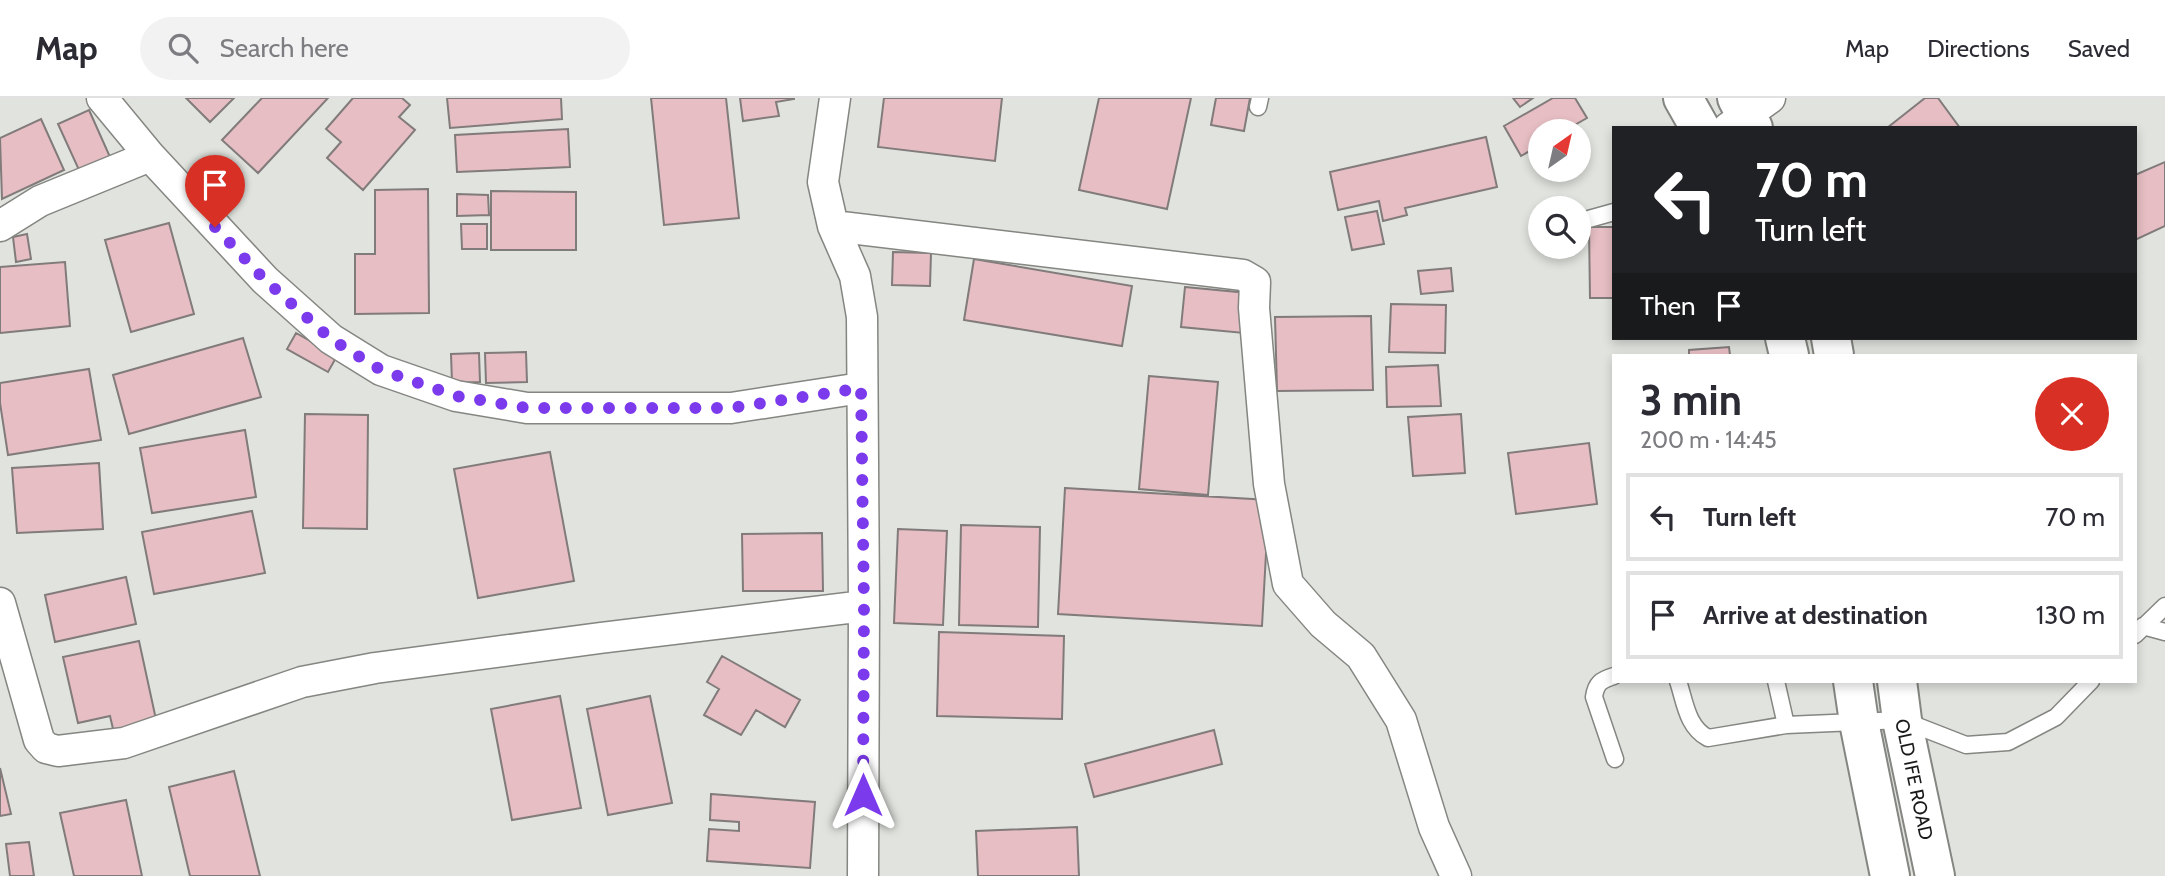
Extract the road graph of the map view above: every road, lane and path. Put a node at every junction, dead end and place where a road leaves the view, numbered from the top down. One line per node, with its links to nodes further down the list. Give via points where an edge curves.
1 (102, 98): 5 (street)
2 (835, 98): 9 (street, via 823,182)
3 (1683, 98): 4 (main road)
4 (1699, 126)
5 (150, 156): 8 (street, via 40,201); 10 (street, via 265,280 331,339 381,370 456,396 527,408 731,408)
6 (1612, 213): 7 (lane)
7 (1591, 218)
8 (0, 226)
9 (833, 226): 10 (street, via 855,276 862,317); 27 (street, via 1243,275 1255,282 1269,484 1288,583 1323,624 1361,656 1401,720 1434,827)
10 (861, 388): 12 (street)
11 (0, 603): 12 (street, via 39,740 58,751 124,743 302,682 374,668)
12 (864, 606): 26 (street)
13 (2165, 606): 14 (lane)
14 (2139, 631): 15 (lane)
15 (2165, 632)
16 (1612, 677): 25 (lane, via 1596,686 1594,696)
17 (1679, 683): 24 (lane, via 1691,723 1708,738)
18 (1776, 683): 24 (lane)
19 (1853, 683): 23 (main road)
20 (1898, 683): 22 (main road, OLD IFE ROAD)
21 (2089, 683): 22 (lane, via 2056,717 2008,742 1966,745)
22 (1902, 720): 23 (lane); 29 (main road, OLD IFE ROAD)
23 (1859, 722): 24 (lane); 28 (main road)
24 (1786, 725)
25 (1615, 759)
26 (863, 876)
27 (1456, 876)
28 (1890, 876)
29 (1935, 876)

